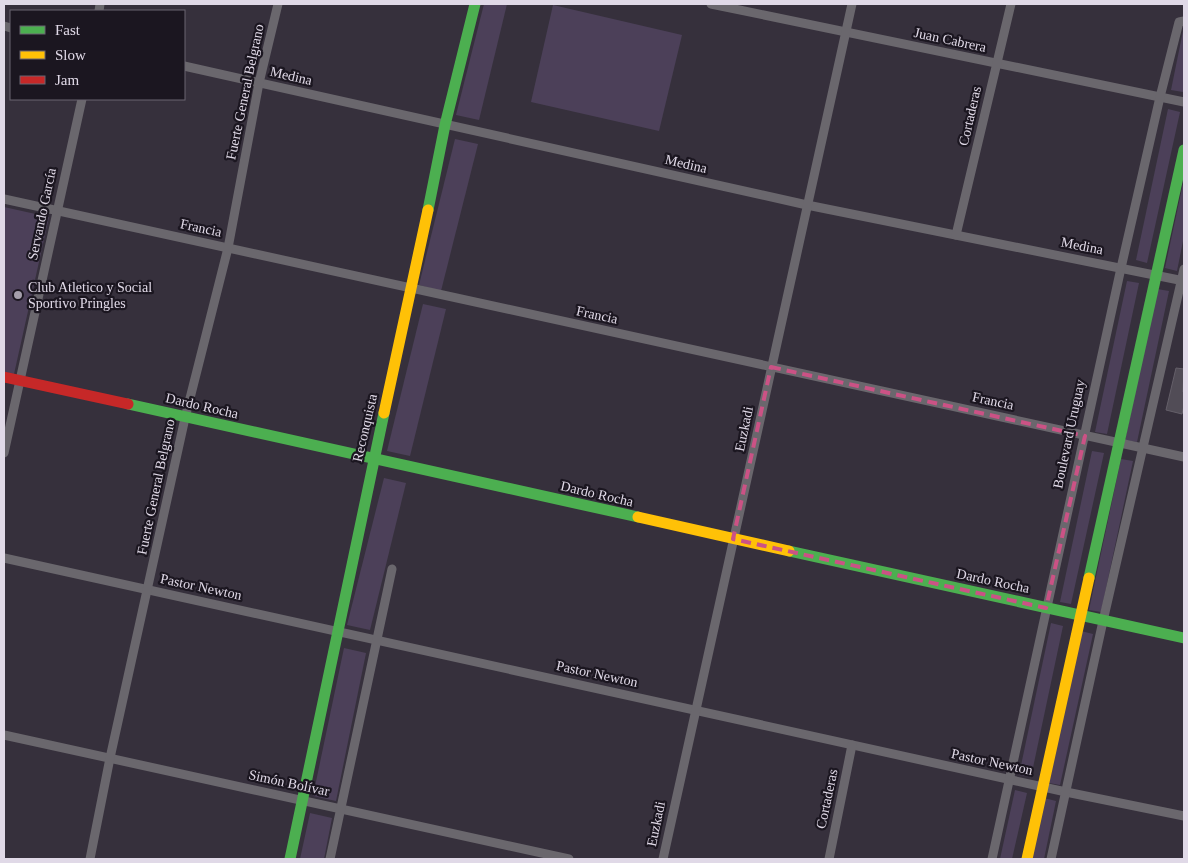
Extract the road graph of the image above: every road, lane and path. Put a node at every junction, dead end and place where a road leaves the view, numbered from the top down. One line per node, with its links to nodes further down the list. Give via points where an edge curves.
1 (278, 4): 10 (street, Fuerte General Belgrano)
2 (475, 4): 14 (street, Reconquista)
3 (711, 4): 7 (street, Juan Cabrera)
4 (852, 4): 7 (street, Euzkadi)
5 (1011, 4): 8 (street, Cortaderas)
6 (1184, 21): 11 (street, Boulevard Uruguay, via 1179,22)
7 (845, 33): 8 (street, Juan Cabrera); 17 (street, Euzkadi)
8 (997, 64): 11 (street, Juan Cabrera); 19 (street, Cortaderas)
9 (185, 66): 10 (street, Medina)
10 (259, 83): 14 (street, Medina); 20 (street, Fuerte General Belgrano)
11 (1160, 97): 13 (street, Juan Cabrera); 21 (street, Boulevard Uruguay)
12 (82, 100): 18 (street, Servando García)
13 (1184, 102)
14 (445, 125): 17 (street, Medina); 25 (street, Reconquista)
15 (1184, 150): 23 (street)
16 (4, 199): 18 (street, Francia)
17 (807, 205): 19 (street, Medina); 26 (street, Euzkadi)
18 (57, 210): 20 (street, Francia); 28 (street, Servando García)
19 (956, 235): 21 (street, Medina)
20 (228, 248): 25 (street, Francia); 29 (street, Fuerte General Belgrano)
21 (1121, 268): 23 (street, Medina); 30 (street, Boulevard Uruguay)
22 (1184, 269): 24 (street)
23 (1156, 275): 24 (street, Medina); 31 (street)
24 (1183, 280): 32 (street)
25 (412, 288): 26 (street, Francia); 35 (street, Reconquista)
26 (771, 367): 30 (street, Francia); 36 (street, Euzkadi)
27 (4, 377): 28 (street, Dardo Rocha)
28 (20, 381): 29 (street, Dardo Rocha); 33 (street, Servando García)
29 (185, 418): 35 (street, Dardo Rocha); 39 (street, Fuerte General Belgrano)
30 (1085, 436): 31 (street, Francia); 40 (street, Boulevard Uruguay)
31 (1119, 443): 32 (street, Francia); 41 (street)
32 (1143, 448): 34 (street, Francia); 42 (street)
33 (4, 453)
34 (1184, 457)
35 (373, 459): 36 (street, Dardo Rocha); 43 (street, Reconquista)
36 (733, 539): 40 (street, Dardo Rocha); 46 (street, Euzkadi)
37 (4, 558): 39 (street, Pastor Newton)
38 (392, 569): 45 (street)
39 (148, 590): 43 (street, Pastor Newton); 49 (street, Fuerte General Belgrano)
40 (1046, 608): 41 (street, Dardo Rocha); 50 (street, Boulevard Uruguay)
41 (1081, 616): 42 (street, Dardo Rocha); 51 (street)
42 (1103, 621): 44 (street, Dardo Rocha); 52 (street)
43 (336, 631): 45 (street, Pastor Newton); 53 (street, Reconquista)
44 (1184, 638)
45 (376, 640): 46 (street, Pastor Newton); 54 (street)
46 (695, 710): 48 (street, Pastor Newton); 60 (street, Euzkadi)
47 (4, 734): 49 (street, Simón Bolívar)
48 (852, 745): 50 (street, Pastor Newton); 61 (street, Cortaderas)
49 (110, 758): 53 (street, Simón Bolívar); 56 (street, Fuerte General Belgrano)
50 (1009, 780): 51 (street, Pastor Newton); 62 (street, Boulevard Uruguay)
51 (1043, 787): 52 (street, Pastor Newton); 63 (street)
52 (1066, 792): 55 (street, Pastor Newton); 64 (street)
53 (302, 800): 54 (street, Simón Bolívar); 57 (street, Reconquista)
54 (341, 809): 58 (street); 59 (street, Simón Bolívar)
55 (1184, 816)
56 (90, 859)
57 (290, 859)
58 (330, 859)
59 (569, 859)
60 (663, 859)
61 (828, 859)
62 (992, 859)
63 (1027, 859)
64 (1050, 859)

